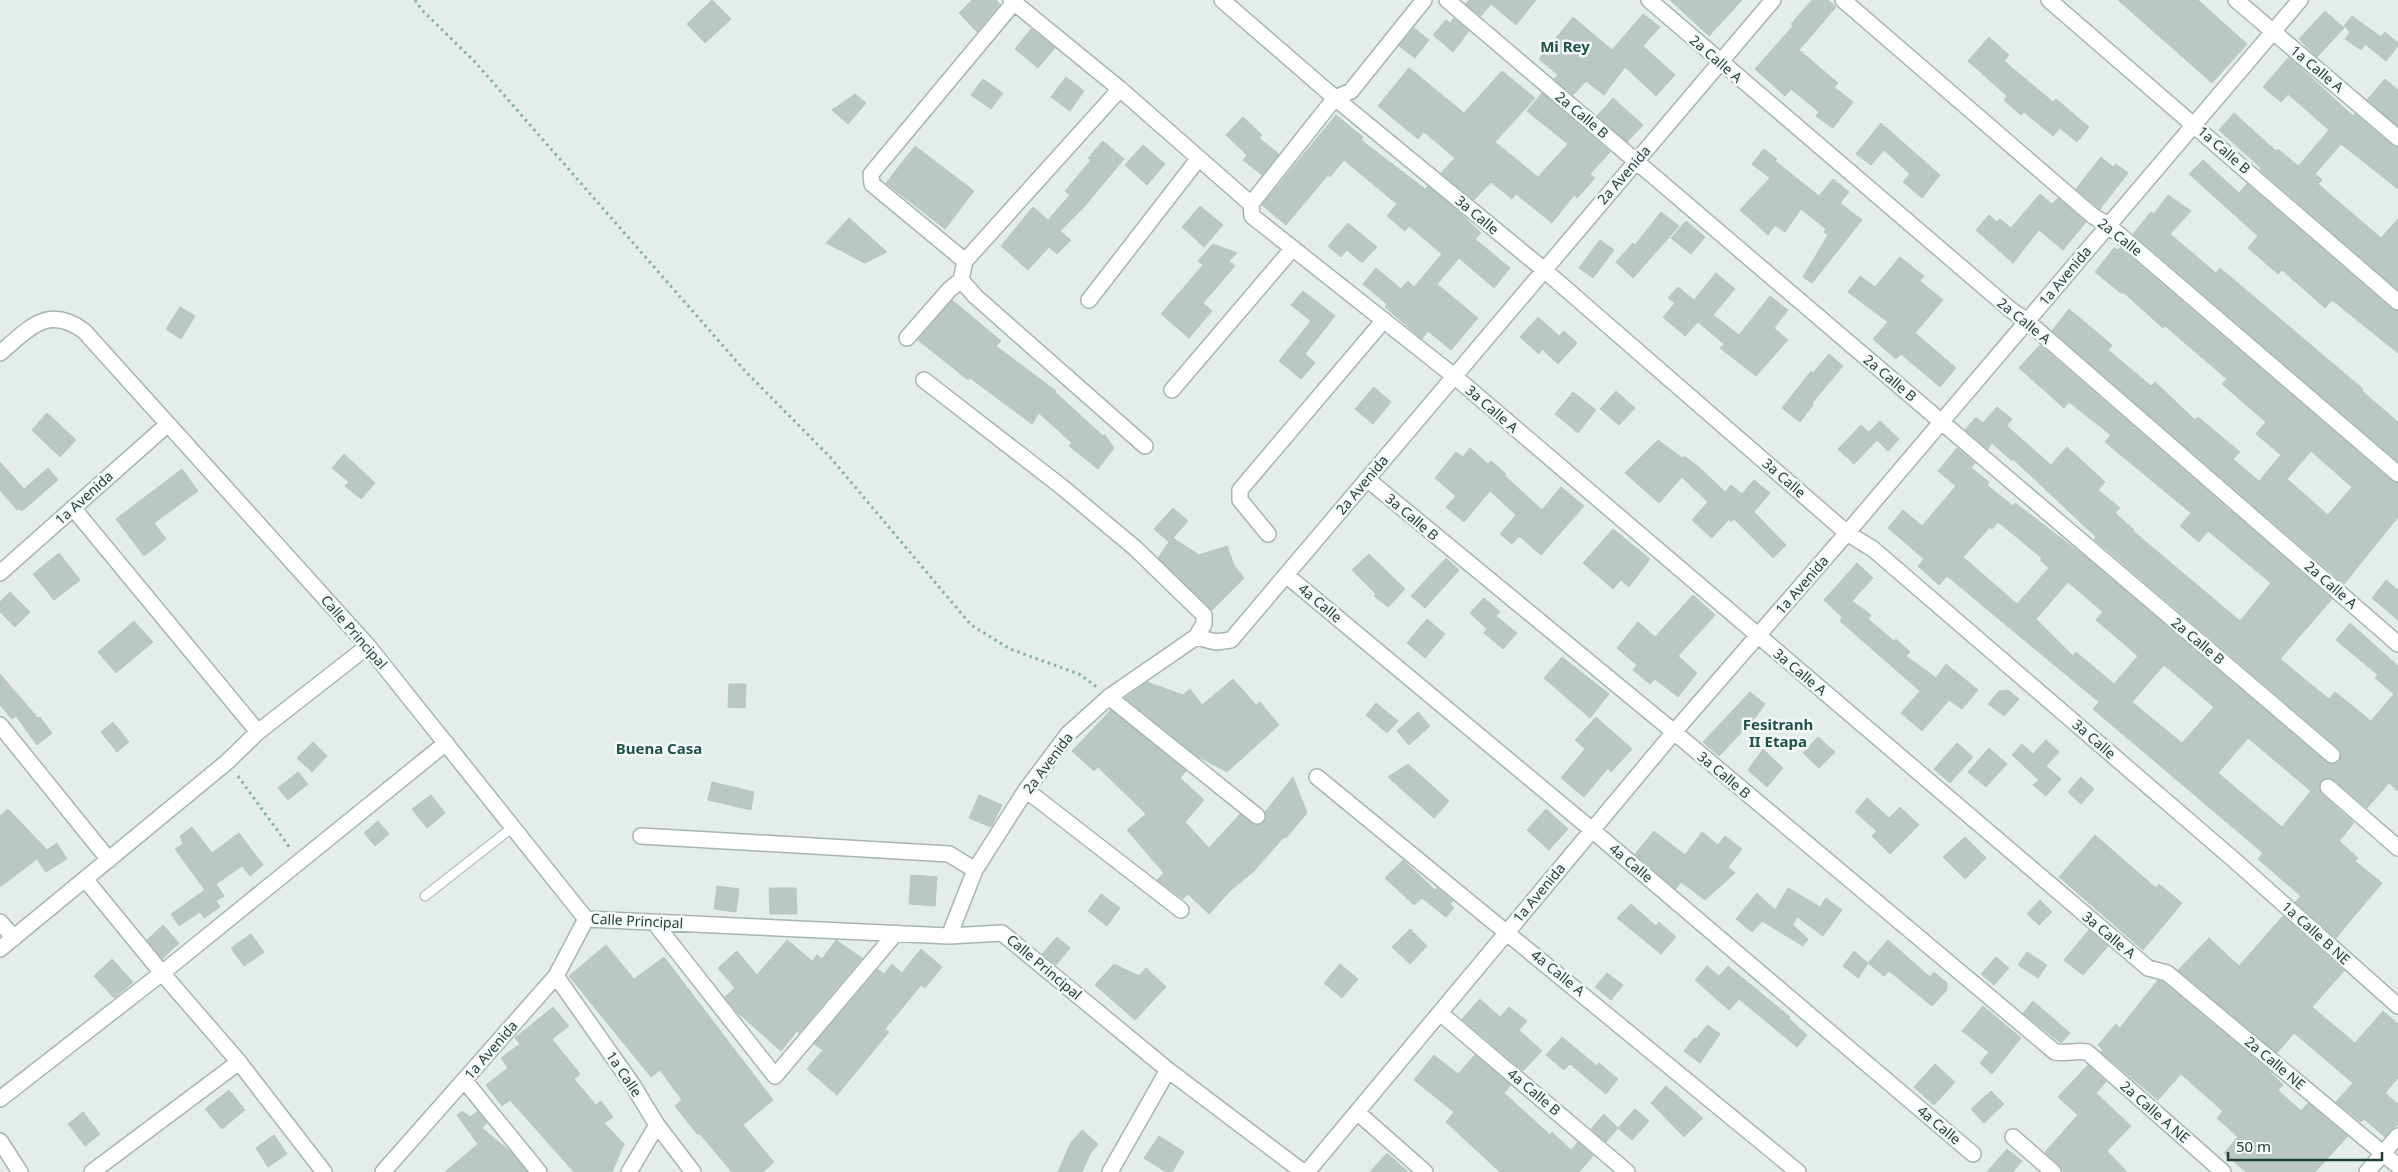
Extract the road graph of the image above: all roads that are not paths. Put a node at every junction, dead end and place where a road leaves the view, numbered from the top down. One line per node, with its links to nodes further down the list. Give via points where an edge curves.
1 (1222, 0): 14 (street, 3a Calle)
2 (1424, 0): 14 (street, via 1351,91)
3 (1447, 0): 18 (street, 2a Calle B)
4 (1649, 0): 12 (street, 2a Calle A)
5 (1773, 0): 12 (street, 2a Avenida)
6 (1842, 0): 20 (street, 2a Calle, via 2093,216)
7 (2049, 0): 15 (street, 1a Calle B)
8 (2236, 0): 11 (street, 1a Calle A)
9 (2300, 0): 11 (street, 1a Avenida)
10 (1014, 1): 13 (street, 3a Calle A); 22 (street, via 871,174 872,184)
11 (2274, 33): 15 (street, 1a Avenida); 16 (street, 1a Calle A)
12 (1720, 63): 18 (street, 2a Avenida); 28 (street, 2a Calle A)
13 (1120, 89): 17 (street, 3a Calle A); 22 (street)
14 (1335, 98): 19 (street); 23 (street, 3a Calle)
15 (2194, 123): 20 (street, 1a Avenida); 26 (street, 1a Calle B)
16 (2398, 138)
17 (1199, 158): 19 (street, 3a Calle A); 25 (street)
18 (1636, 161): 23 (street, 2a Avenida); 34 (street, 2a Calle B)
19 (1251, 204): 21 (street, 3a Calle A, via 1252,216)
20 (2108, 225): 28 (street, 1a Avenida); 37 (street, 2a Calle)
21 (1293, 248): 27 (street, 3a Calle A); 33 (street)
22 (965, 261): 24 (street)
23 (1543, 270): 31 (street, 2a Avenida); 40 (street, 3a Calle)
24 (961, 280): 29 (street); 36 (street, via 975,296)
25 (1089, 300)
26 (2398, 302)
27 (1384, 320): 31 (street, 3a Calle A); 41 (street, via 1240,490 1240,500)
28 (2027, 321): 34 (street, 1a Avenida); 46 (street, 2a Calle A)
29 (907, 338)
30 (0, 353): 35 (street, Calle Principal, via 33,326 50,318 72,322 84,331)
31 (1454, 376): 38 (street, 2a Avenida); 44 (street, 3a Calle A)
32 (924, 380): 45 (street, via 1062,486 1135,548 1204,615 1204,624)
33 (1172, 390)
34 (1941, 422): 40 (street, 1a Avenida); 53 (street, 2a Calle B)
35 (168, 424): 39 (street, 1a Avenida); 47 (street, Calle Principal)
36 (1145, 446)
37 (2398, 474)
38 (1367, 479): 43 (street, 2a Avenida); 51 (street, 3a Calle B)
39 (73, 508): 42 (street, 1a Avenida); 50 (street)
40 (1848, 533): 44 (street, 1a Avenida); 62 (street, 3a Calle, via 1873,549)
41 (1268, 534)
42 (0, 573)
43 (1286, 574): 45 (street, 2a Avenida, via 1232,640 1216,642); 59 (street, 4a Calle)
44 (1757, 636): 51 (street, 1a Avenida); 76 (street, 3a Calle A)
45 (1196, 637): 48 (street, 2a Avenida)
46 (2398, 644)
47 (368, 646): 50 (street); 52 (street, Calle Principal)
48 (1109, 697): 56 (street, 2a Avenida, via 1068,734); 57 (street)
49 (0, 725): 63 (street)
50 (258, 732): 63 (street, via 227,762)
51 (1674, 732): 59 (street, 1a Avenida); 81 (street, 3a Calle B, via 2055,1052)
52 (446, 743): 58 (street, Calle Principal); 77 (street)
53 (2332, 755)
54 (1317, 777): 71 (street, 4a Calle A)
55 (2328, 787): 61 (street)
56 (1026, 790): 64 (street, 2a Avenida); 67 (street)
57 (1257, 816)
58 (513, 827): 66 (lane); 68 (street, Calle Principal)
59 (1592, 830): 71 (street, 1a Avenida); 91 (street, 4a Calle)
60 (641, 836): 64 (street, via 949,854)
61 (2398, 848)
62 (2233, 859): 79 (street, 1a Calle B NE)
63 (109, 860): 65 (street)
64 (975, 870): 73 (street, 2a Avenida)
65 (85, 879): 74 (street); 77 (street)
66 (425, 896)
67 (1181, 910)
68 (586, 919): 70 (street, Calle Principal); 78 (street, 1a Avenida)
69 (0, 922): 74 (street)
70 (654, 922): 72 (street, Calle Principal); 72 (street, via 774,1076)
71 (1508, 931): 80 (street, 1a Avenida); 106 (street, 4a Calle A)
72 (896, 933): 73 (street, Calle Principal)
73 (949, 936): 83 (street, Calle Principal, via 1002,933)
74 (14, 938): 75 (street)
75 (0, 949)
76 (2148, 968): 92 (street, 2a Calle NE, via 2167,973)
77 (162, 974): 82 (street); 85 (street)
78 (556, 976): 84 (street, 1a Avenida); 87 (street, 1a Calle)
79 (2398, 1006)
80 (1440, 1013): 86 (street, 1a Avenida); 105 (street, 4a Calle B)
81 (2087, 1052): 108 (street, 2a Calle A NE)
82 (239, 1062): 96 (street); 97 (street)
83 (1168, 1070): 101 (street); 102 (street, Calle Principal)
84 (464, 1080): 94 (street); 98 (street, 1a Avenida)
85 (0, 1099)
86 (1357, 1112): 103 (street, 1a Avenida); 104 (street)
87 (657, 1125): 99 (street); 100 (street, 1a Calle)
88 (2398, 1136): 92 (street)
89 (2013, 1137): 107 (street)
90 (0, 1141): 95 (street)
91 (1973, 1154)
92 (2383, 1154): 93 (street, 2a Calle NE); 109 (street)
93 (2398, 1166)
94 (534, 1170)
95 (20, 1172)
96 (92, 1172)
97 (324, 1172)
98 (383, 1172)
99 (629, 1172)
100 (693, 1172)
101 (1110, 1172)
102 (1302, 1172)
103 (1307, 1172)
104 (1425, 1172)
105 (1628, 1172)
106 (1798, 1172)
107 (2053, 1172)
108 (2223, 1172)
109 (2367, 1172)

